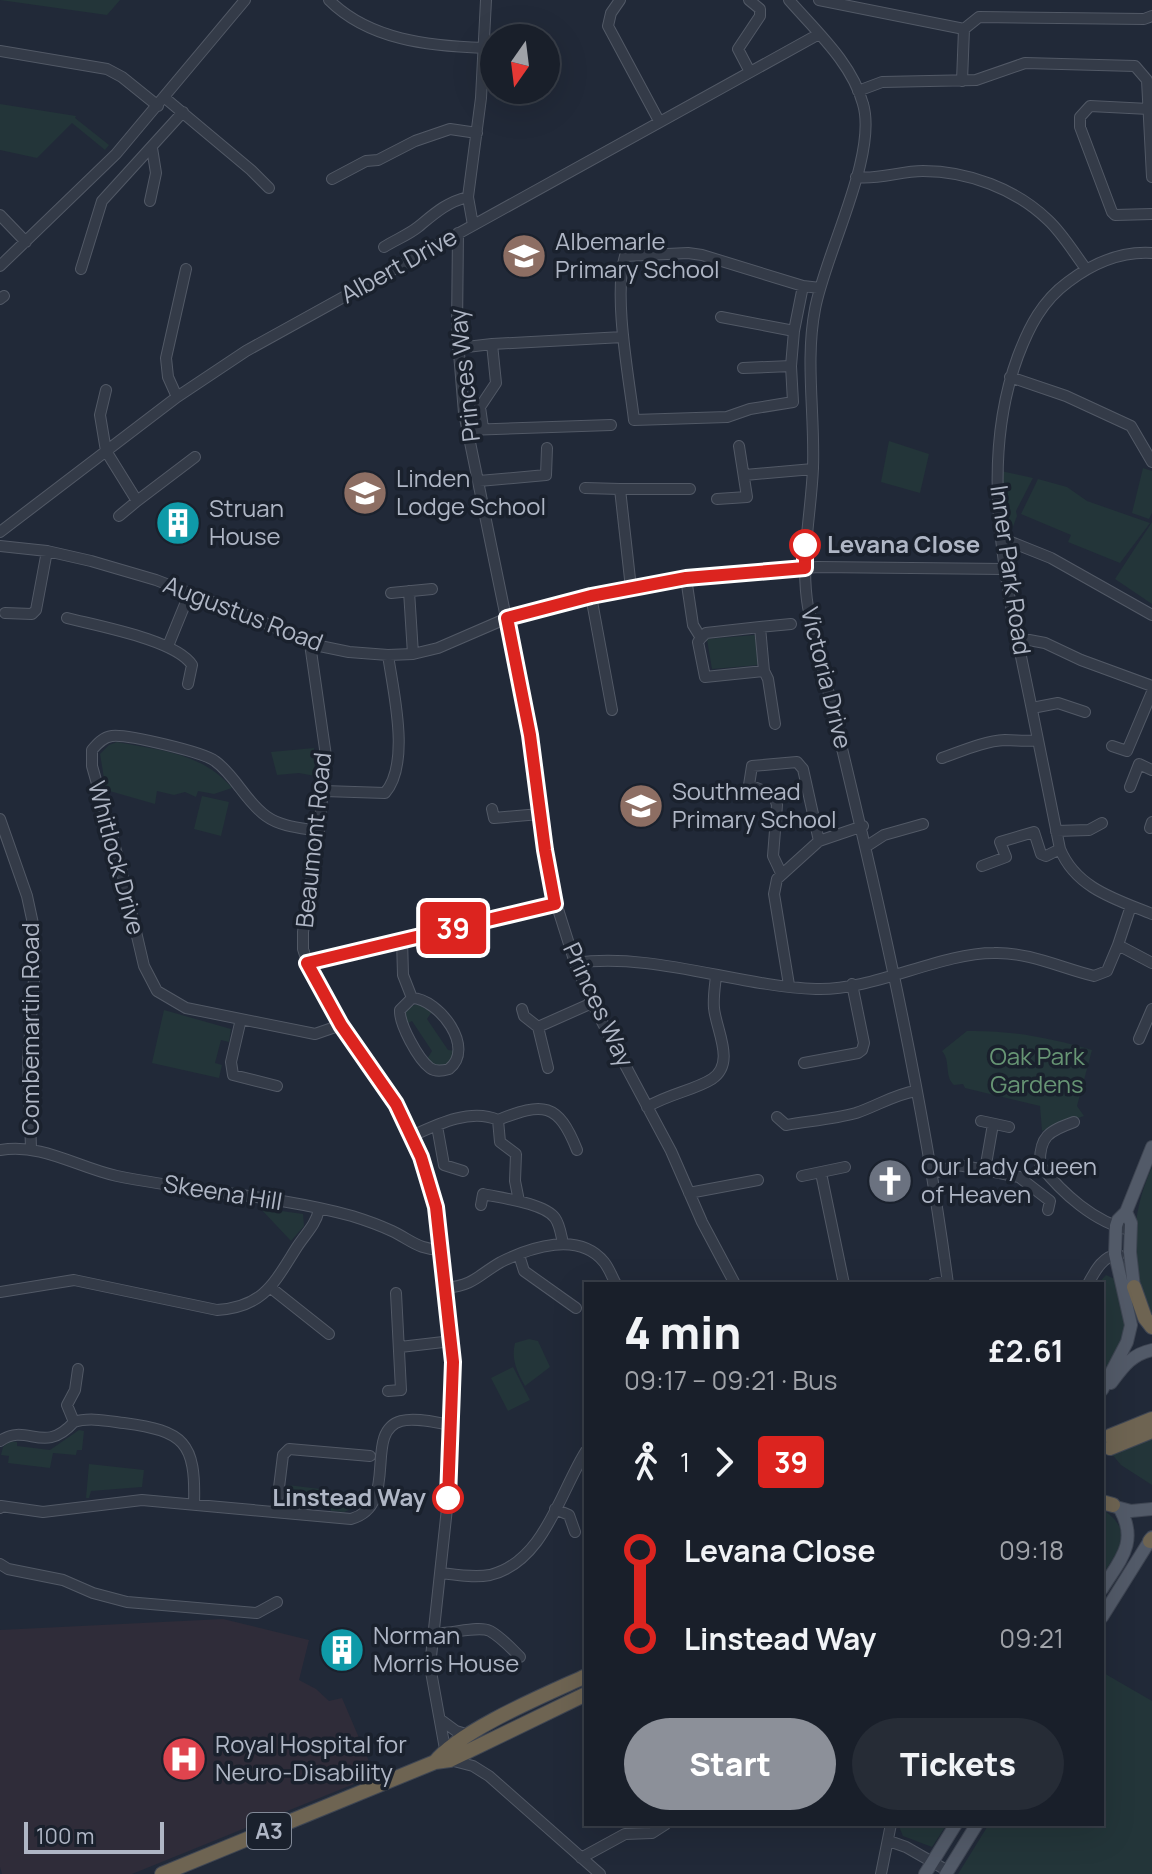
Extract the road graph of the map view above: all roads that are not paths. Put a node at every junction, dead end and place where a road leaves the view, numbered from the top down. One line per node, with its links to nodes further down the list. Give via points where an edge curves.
1 (245, 0): 18 (street)
2 (329, 0): 12 (street, via 369,28 395,37)
3 (486, 0): 9 (street)
4 (620, 0): 21 (street, via 608,26)
5 (749, 0): 14 (street, via 760,16 738,49)
6 (789, 0): 11 (street, Victoria Drive)
7 (819, 0): 10 (street)
8 (1152, 16): 10 (street, via 979,17)
9 (485, 24)
10 (964, 29): 15 (street)
11 (819, 34): 14 (street, Albert Drive); 16 (street, Victoria Drive)
12 (480, 48)
13 (0, 51): 18 (street, via 107,69)
14 (750, 72): 21 (street, Albert Drive)
15 (962, 81): 16 (street, via 882,82); 19 (street, via 1025,63 1135,66 1147,80)
16 (858, 91): 24 (street, Victoria Drive, via 866,134)
17 (480, 97): 22 (street)
18 (161, 102): 20 (street); 34 (street, via 104,167)
19 (1149, 109): 25 (street); 30 (street, via 1090,106 1080,117 1080,127 1112,212)
20 (183, 112): 23 (street); 27 (street)
21 (659, 121): 32 (street, Albert Drive)
22 (477, 133): 26 (street, via 450,129); 28 (street)
23 (152, 148): 29 (street, via 156,173); 38 (street, via 102,201)
24 (856, 177): 40 (street, via 946,172 999,188 1047,220); 42 (street, Victoria Drive)
25 (1152, 177)
26 (332, 179)
27 (269, 188)
28 (468, 197): 32 (street); 35 (street, via 433,213)
29 (150, 201)
30 (1152, 214)
31 (0, 215): 34 (street)
32 (473, 225): 33 (street, Albert Drive)
33 (458, 233): 47 (street, Princes Way); 52 (street, Albert Drive, via 246,351)
34 (26, 242): 37 (street)
35 (384, 247)
36 (1152, 253): 40 (street, Inner Park Road, via 1119,254)
37 (0, 266)
38 (81, 269)
39 (186, 269): 52 (street, via 166,358)
40 (1086, 269): 50 (street, Inner Park Road, via 1051,294 1028,329)
41 (803, 286): 42 (street); 44 (street); 45 (street, via 702,255 625,256)
42 (820, 288): 54 (street, Victoria Drive, via 812,335)
43 (721, 317): 44 (street)
44 (794, 331): 48 (street)
45 (623, 337): 46 (street); 53 (street, via 634,420 727,417)
46 (492, 344): 47 (street); 56 (street, via 496,383 480,407)
47 (458, 348): 57 (street, Princes Way)
48 (791, 366): 49 (street); 53 (street)
49 (743, 368)
50 (1010, 377): 62 (street, via 1131,426); 73 (street, Inner Park Road, via 996,467)
51 (106, 390): 60 (street, via 100,415)
52 (177, 397): 60 (street, Albert Drive)
53 (793, 402): 54 (street)
54 (812, 412): 63 (street, Victoria Drive)
55 (611, 425): 56 (street)
56 (483, 428): 57 (street)
57 (467, 430): 65 (street, Princes Way)
58 (739, 446): 64 (street)
59 (547, 448): 65 (street, via 546,475)
60 (106, 451): 70 (street); 72 (street, Albert Drive)
61 (195, 457): 70 (street)
62 (1152, 462)
63 (813, 469): 64 (street); 76 (street, Victoria Drive)
64 (745, 475): 69 (street, via 747,497)
65 (479, 481): 88 (street, Princes Way)
66 (585, 488): 67 (street)
67 (620, 489): 68 (street); 79 (street)
68 (690, 489)
69 (717, 499)
70 (137, 501): 71 (street)
71 (119, 516)
72 (0, 532)
73 (1001, 538): 77 (street, Inner Park Road); 86 (street, via 1051,558)
74 (0, 546): 75 (street, Augustus Road)
75 (47, 551): 82 (street, Augustus Road); 85 (street, via 36,610)
76 (805, 568): 77 (street, Augustus Road); 78 (street, Augustus Road); 116 (street, Victoria Drive, via 808,607)
77 (1004, 569): 92 (street, Inner Park Road)
78 (686, 578): 79 (street, Augustus Road); 91 (street, via 693,625)
79 (631, 588): 84 (street, Augustus Road)
80 (432, 589): 81 (street)
81 (409, 591): 83 (street); 95 (street)
82 (190, 592): 93 (street, Augustus Road); 94 (street)
83 (391, 593)
84 (591, 596): 88 (street, Augustus Road); 102 (street)
85 (5, 613)
86 (1152, 615)
87 (67, 618): 94 (street)
88 (507, 618): 95 (street, Augustus Road, via 464,639); 112 (street, Princes Way)
89 (791, 624): 90 (street)
90 (760, 627): 91 (street); 97 (street)
91 (701, 638): 97 (street, via 705,677)
92 (1018, 643): 99 (street, via 1045,643); 101 (street, Inner Park Road)
93 (310, 644): 96 (street, Augustus Road); 110 (street, Beaumont Road, via 325,750)
94 (168, 646): 98 (street, via 192,665)
95 (413, 654): 96 (street, Augustus Road)
96 (388, 655): 110 (street, via 399,739 391,787 385,793)
97 (764, 671): 104 (street)
98 (188, 684)
99 (1152, 686)
100 (1152, 692): 106 (street, via 1127,751)
101 (1032, 708): 103 (street, via 1058,703); 105 (street, Inner Park Road)
102 (612, 710)
103 (1085, 712)
104 (775, 724)
105 (1038, 740): 107 (street, via 985,743); 118 (street, Inner Park Road)
106 (1112, 746)
107 (942, 758)
108 (1152, 770): 109 (street, via 1139,764)
109 (1130, 787)
110 (324, 791): 117 (street, Beaumont Road)
111 (492, 809): 112 (street, via 494,818)
112 (540, 814): 124 (street, Princes Way)
113 (0, 819): 158 (street, Combemartin Road, via 35,933 28,1060)
114 (1102, 823): 118 (street, via 1089,830)
115 (923, 824): 120 (street, via 884,835)
116 (863, 826): 119 (street); 120 (street, Victoria Drive)
117 (319, 831): 129 (street, Beaumont Road, via 303,932); 140 (street, Whitlock Drive, via 262,814 210,757 111,736 92,750 149,980 175,1003)
118 (1056, 831): 121 (street, Inner Park Road)
119 (819, 841): 123 (street); 123 (street, via 797,762 752,766 749,785 774,795 777,805 773,856)
120 (867, 846): 132 (street, Victoria Drive)
121 (1060, 849): 122 (street, via 1041,854 1034,832 1000,842 1006,857); 125 (street, Inner Park Road, via 1081,881)
122 (982, 866)
123 (781, 873): 135 (street, via 774,894)
124 (555, 904): 127 (street); 130 (street, Princes Way)
125 (1131, 906): 126 (street, Inner Park Road); 128 (street)
126 (1152, 914)
127 (402, 939): 129 (street); 136 (street, via 403,975)
128 (1118, 945): 131 (street); 132 (street, via 1107,971 1094,976 991,952)
129 (307, 963): 141 (street, Beaumont Road)
130 (575, 963): 133 (street, via 622,961); 137 (street, Princes Way)
131 (1152, 963)
132 (895, 975): 134 (street); 147 (street, Victoria Drive)
133 (716, 976): 135 (street); 148 (street, via 714,1008 723,1066 709,1081)
134 (852, 984): 135 (street, via 819,989); 144 (street, via 862,1050)
135 (789, 985)
136 (412, 998): 136 (street, via 434,1006 456,1038 459,1055 449,1069 427,1065 402,1027 400,1010)
137 (592, 1003): 142 (street); 148 (street, Princes Way)
138 (522, 1009): 142 (street)
139 (1152, 1009): 143 (street)
140 (241, 1019): 141 (street, Whitlock Drive, via 315,1034); 146 (street, via 233,1075)
141 (341, 1025): 156 (street, Beaumont Road)
142 (538, 1027): 145 (street)
143 (1139, 1039)
144 (804, 1063)
145 (548, 1068)
146 (277, 1086)
147 (916, 1091): 149 (street, via 841,1116 786,1125); 165 (street, Victoria Drive)
148 (647, 1107): 168 (street, Princes Way)
149 (777, 1117)
150 (498, 1120): 154 (street, via 474,1114); 160 (street, via 529,1107 552,1113 568,1129); 169 (street, via 500,1142 516,1154)
151 (981, 1121): 153 (street)
152 (1074, 1122): 174 (street, via 1046,1136 1040,1165 1079,1203)
153 (993, 1124): 155 (street); 162 (street)
154 (437, 1126): 156 (street); 163 (street, via 444,1165)
155 (1009, 1127)
156 (412, 1136): 177 (street, Beaumont Road, via 436,1207)
157 (1152, 1147): 173 (main road)
158 (31, 1148): 159 (street, Skeena Hill); 171 (street, Skeena Hill, via 120,1176)
159 (0, 1150)
160 (577, 1150)
161 (845, 1167): 164 (street)
162 (985, 1170): 165 (street, via 958,1165); 172 (street, via 1019,1177 1050,1201)
163 (463, 1171)
164 (821, 1173): 166 (street); 185 (street)
165 (931, 1174): 186 (street, Victoria Drive)
166 (802, 1176)
167 (758, 1180): 168 (street)
168 (689, 1193): 184 (street, Princes Way)
169 (519, 1201): 170 (street, via 483,1194); 176 (street, via 554,1217)
170 (481, 1205)
171 (319, 1210): 177 (street, Skeena Hill, via 379,1226 421,1249); 189 (street, via 314,1227)
172 (1048, 1210)
173 (1126, 1212): 174 (main road); 175 (main road)
174 (1116, 1227): 175 (street); 178 (main road)
175 (1130, 1230): 180 (main road)
176 (563, 1243): 179 (street); 183 (street, via 589,1250)
177 (442, 1249): 190 (street, Beaumont Road)
178 (1115, 1254): 180 (street); 181 (street); 182 (main road)
179 (519, 1255): 190 (street, via 469,1284); 193 (street, via 524,1271)
180 (1130, 1258): 188 (main road)
181 (1100, 1268): 182 (street); 187 (street)
182 (1122, 1277): 201 (main road, via 1130,1335)
183 (615, 1282)
184 (733, 1282)
185 (844, 1282)
186 (947, 1282)
187 (1090, 1282)
188 (1134, 1287): 194 (highway); 196 (main road, via 1136,1308)
189 (271, 1288): 191 (street, via 247,1305 217,1310 74,1280); 195 (street)
190 (446, 1288): 197 (street, Beaumont Road)
191 (0, 1292)
192 (396, 1293): 198 (street)
193 (576, 1308)
194 (1152, 1327)
195 (329, 1334)
196 (1152, 1336)
197 (452, 1341): 198 (street); 206 (street, Beaumont Road)
198 (400, 1347): 203 (street, via 401,1390)
199 (1152, 1350): 202 (main road, via 1132,1358)
200 (78, 1369): 205 (street, via 67,1405)
201 (1104, 1388)
202 (1104, 1390)
203 (388, 1391)
204 (1152, 1419): 207 (highway, via 1110,1442)
205 (74, 1422): 208 (street, via 58,1437 9,1435); 212 (street, via 153,1427 174,1436 192,1457)
206 (451, 1425): 216 (street, via 402,1421 389,1429 376,1497 359,1516 341,1520); 220 (street, Beaumont Road)
207 (1152, 1431)
208 (0, 1441)
209 (370, 1456): 216 (street, via 289,1449 282,1460)
210 (584, 1456): 214 (street)
211 (1109, 1503): 215 (main road); 221 (main road, via 1128,1528 1128,1543)
212 (194, 1504): 213 (street, via 142,1500 43,1512); 216 (street)
213 (0, 1506)
214 (555, 1509): 217 (street, via 569,1515); 220 (street, via 533,1547 514,1565 482,1576)
215 (1152, 1509)
216 (276, 1512)
217 (575, 1532)
218 (1151, 1539): 223 (main road)
219 (0, 1564): 222 (street, via 127,1602 257,1613)
220 (441, 1573): 224 (street, Beaumont Road)
221 (1104, 1585)
222 (277, 1602)
223 (1104, 1614)
224 (432, 1633): 225 (street, via 485,1629); 228 (street, Beaumont Road, via 430,1666)
225 (520, 1657)
226 (584, 1677): 229 (highway, A3)
227 (584, 1695): 230 (highway, A3)
228 (441, 1720): 229 (street); 230 (street, Beaumont Road)
229 (469, 1735): 230 (highway, A3)
230 (443, 1757): 236 (street, via 489,1776); 240 (highway, A3)
231 (663, 1826): 236 (street, via 652,1833 625,1834)
232 (891, 1826): 235 (street)
233 (955, 1826): 237 (main road)
234 (976, 1826): 238 (main road)
235 (889, 1841): 237 (street); 241 (street)
236 (581, 1858): 239 (street)
237 (933, 1861): 238 (street); 242 (main road)
238 (947, 1872)
239 (596, 1873)
240 (162, 1874)
241 (881, 1874)
242 (925, 1874)

